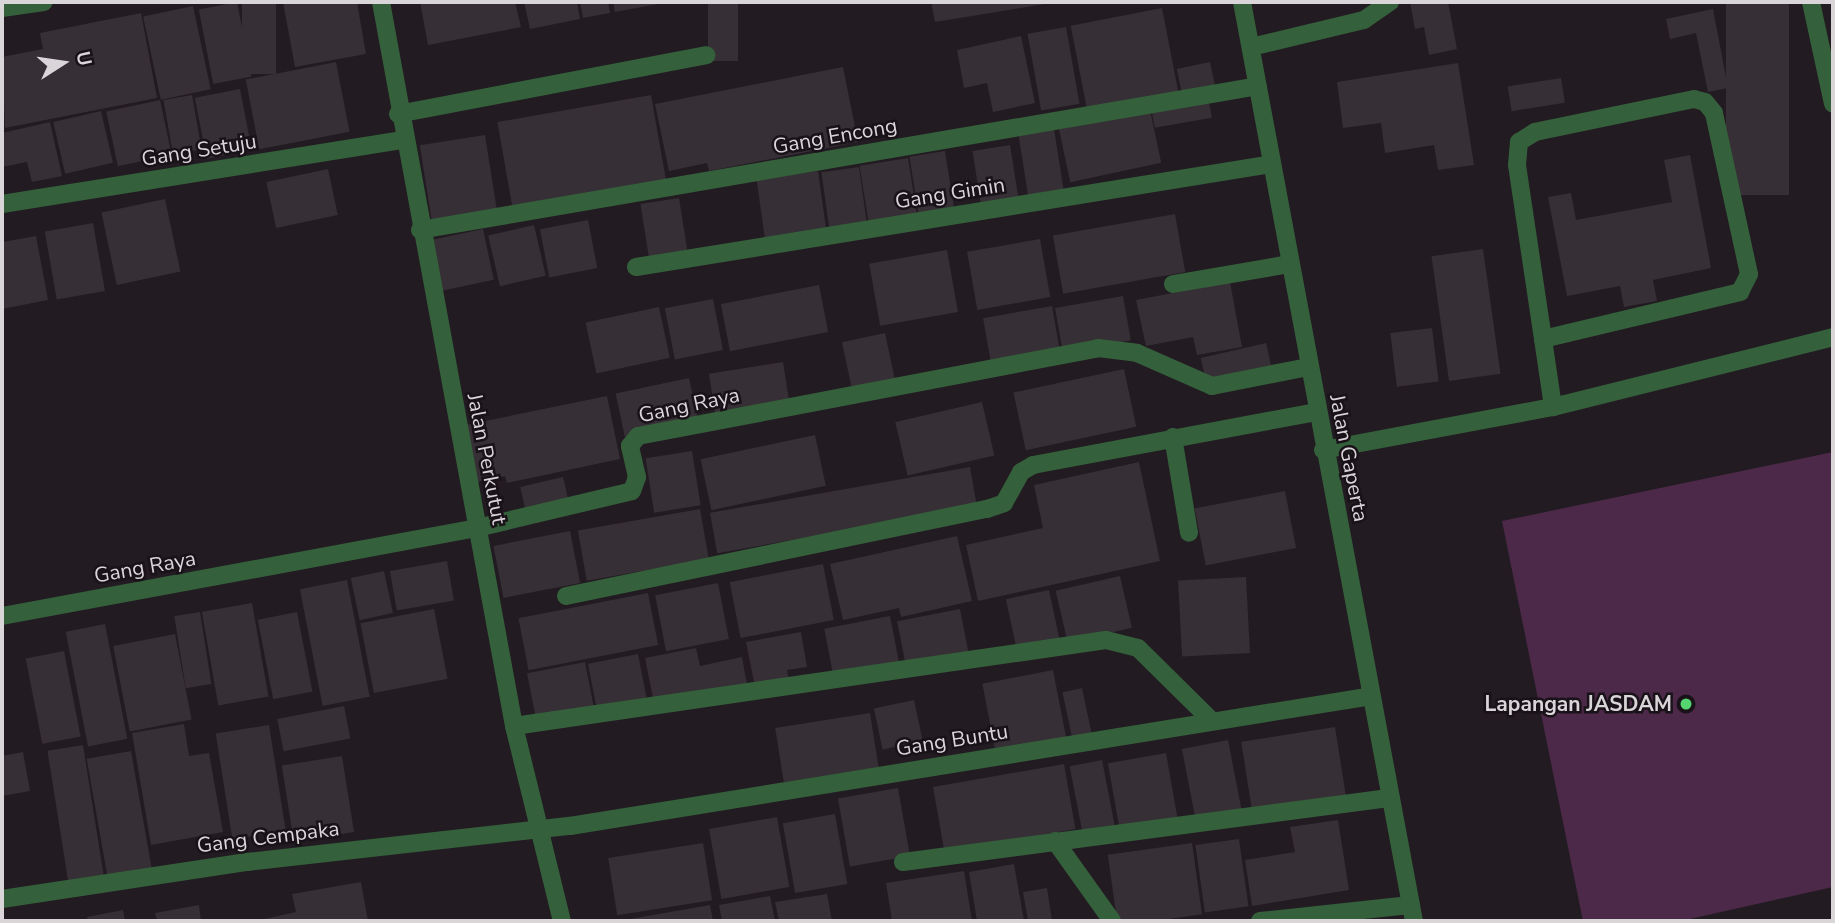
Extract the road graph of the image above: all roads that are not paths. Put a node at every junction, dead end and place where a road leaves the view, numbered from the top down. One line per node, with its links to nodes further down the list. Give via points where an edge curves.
1 (44, 2): 6 (street)
2 (381, 2): 11 (street, Jalan Perkutut)
3 (1242, 2): 7 (street, Jalan Gaperta)
4 (1390, 2): 7 (street, via 1364,20)
5 (1811, 2): 10 (street)
6 (2, 8)
7 (1251, 47): 9 (street, Jalan Gaperta)
8 (706, 55): 11 (street)
9 (1258, 86): 13 (street, Jalan Gaperta); 15 (street, Gang Encong)
10 (1833, 104)
11 (398, 114): 12 (street, Jalan Perkutut)
12 (403, 140): 14 (street, Gang Setuju); 15 (street, Jalan Perkutut)
13 (1272, 164): 16 (street, Jalan Gaperta); 17 (street, Gang Gimin)
14 (2, 204)
15 (420, 230): 26 (street, Jalan Perkutut)
16 (1290, 264): 18 (street); 21 (street, Jalan Gaperta)
17 (636, 267)
18 (1172, 284)
19 (1833, 337): 22 (street)
20 (1543, 339): 20 (street, via 1740,292 1749,274 1714,113 1705,102 1694,99 1535,132 1519,142 1517,165); 22 (street)
21 (1308, 367): 23 (street, Jalan Gaperta); 26 (street, Gang Raya, via 1212,386 1138,354 1098,348 638,436 630,446 637,477 632,491)
22 (1553, 407): 25 (street)
23 (1317, 412): 24 (street); 25 (street, Jalan Gaperta)
24 (1173, 437): 27 (street); 28 (street, via 1026,468 1004,503 987,509)
25 (1324, 450): 30 (street, Jalan Gaperta)
26 (477, 528): 29 (street, Gang Raya); 32 (street, Jalan Perkutut)
27 (1189, 533)
28 (566, 596)
29 (2, 616)
30 (1371, 696): 31 (street, Gang Buntu); 33 (street, Jalan Gaperta)
31 (1211, 720): 32 (street, via 1138,648 1106,640); 34 (street, Gang Buntu, via 583,824)
32 (514, 726): 34 (street, Jalan Perkutut)
33 (1391, 798): 35 (street); 38 (street, Jalan Gaperta)
34 (540, 827): 37 (street, Gang Cempaka); 39 (street, Jalan Perkutut)
35 (1055, 841): 36 (street); 40 (street)
36 (903, 862)
37 (2, 899)
38 (1412, 913): 41 (street)
39 (562, 921)
40 (1112, 921)
41 (1260, 921)

